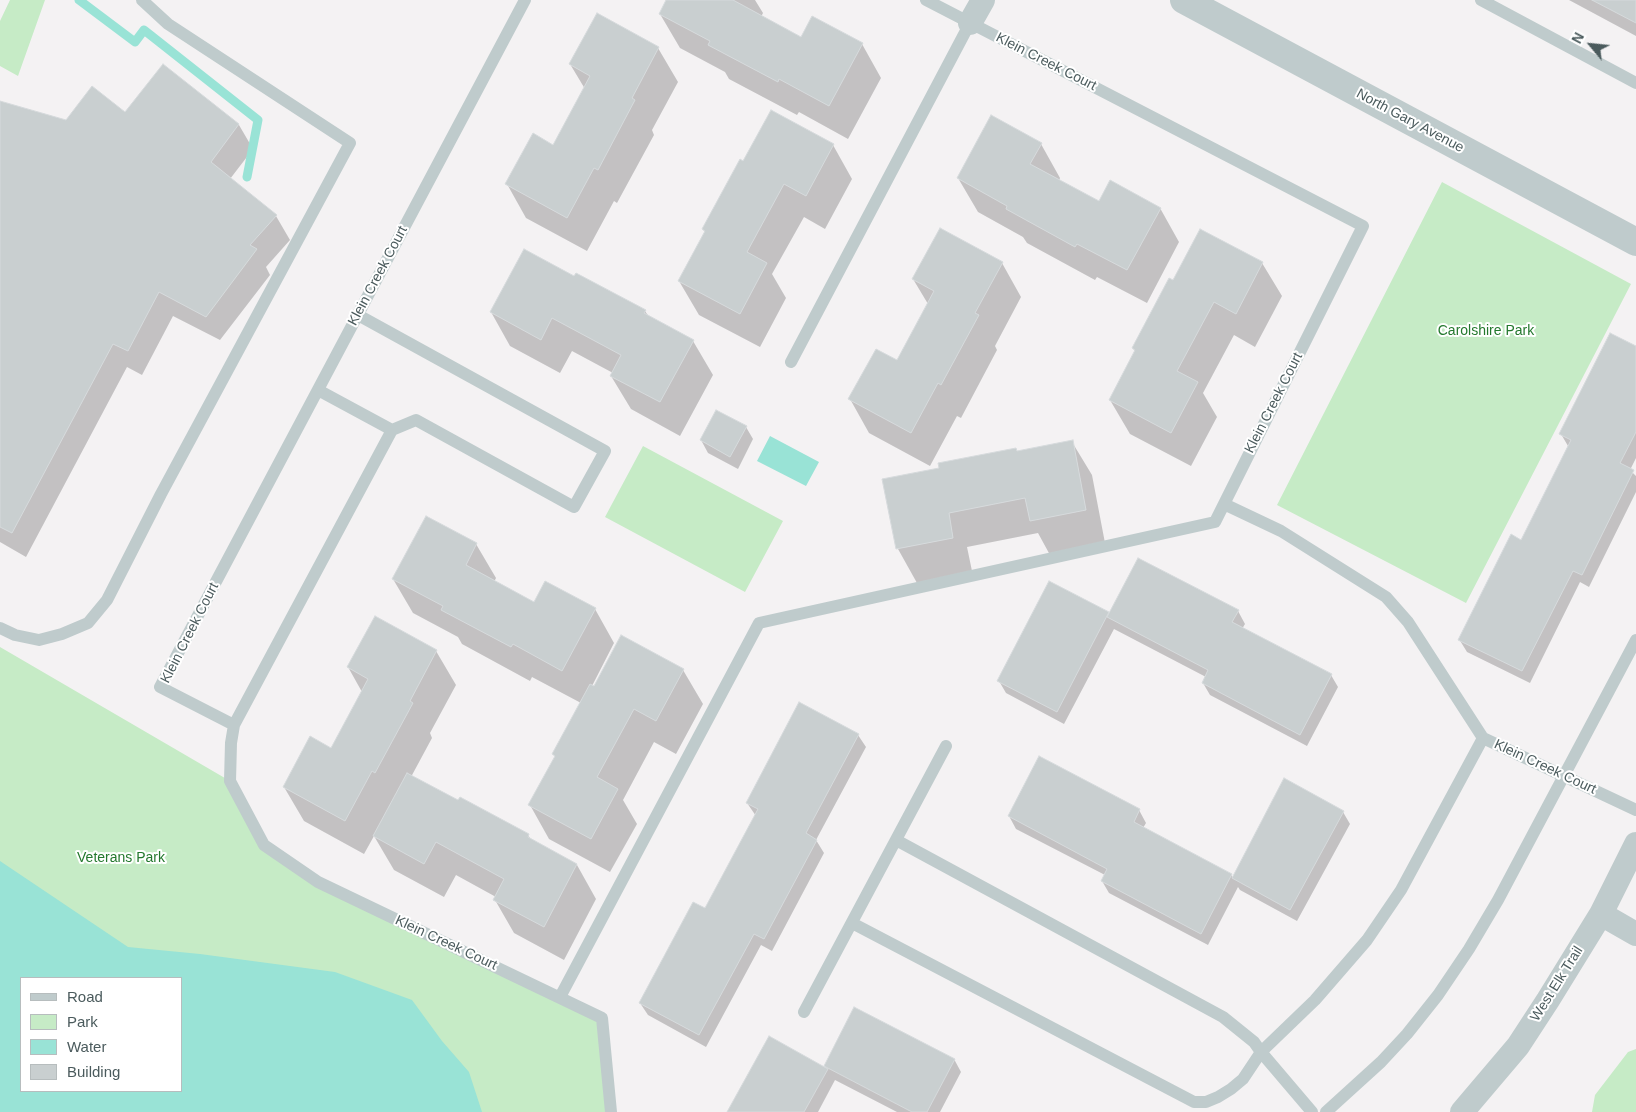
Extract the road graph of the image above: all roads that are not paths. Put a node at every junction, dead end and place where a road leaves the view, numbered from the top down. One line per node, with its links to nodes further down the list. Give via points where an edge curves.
1 (142, 0): 15 (lane, via 168,24 350,143 107,600 88,623 62,634 39,640)
2 (525, 0): 10 (lane, Klein Creek Court)
3 (926, 0): 7 (lane, Klein Creek Court)
4 (983, 0): 7 (street)
5 (1184, 0): 9 (street, North Gary Avenue)
6 (1481, 0): 8 (lane)
7 (970, 22): 11 (lane); 14 (lane, Klein Creek Court, via 1363,226)
8 (1636, 83)
9 (1636, 242)
10 (358, 315): 12 (lane, Klein Creek Court); 13 (lane, via 606,451 574,507 416,420)
11 (791, 362)
12 (318, 390): 13 (lane); 17 (lane, Klein Creek Court, via 160,687)
13 (392, 430): 17 (lane)
14 (1224, 504): 18 (lane, Klein Creek Court, via 1281,531 1386,597 1408,622); 27 (lane, via 1215,522 760,623)
15 (0, 628)
16 (1636, 640): 20 (lane)
17 (234, 726): 27 (lane, Klein Creek Court, via 230,781 264,845 318,882)
18 (1483, 738): 20 (lane, Klein Creek Court); 29 (lane, via 1401,890 1367,940 1315,1000)
19 (946, 746): 22 (lane)
20 (1564, 776): 21 (lane, Klein Creek Court); 33 (lane, via 1498,900 1438,995 1381,1062)
21 (1636, 810)
22 (896, 840): 25 (lane); 29 (lane, via 1223,1017 1254,1042)
23 (1636, 844): 24 (street, West Elk Trail)
24 (1600, 914): 26 (street); 30 (street, West Elk Trail, via 1518,1046)
25 (852, 922): 28 (lane); 29 (lane, via 1194,1102 1206,1102 1231,1089 1243,1079)
26 (1636, 934)
27 (560, 997): 31 (lane, Klein Creek Court, via 602,1018)
28 (804, 1012)
29 (1261, 1052): 32 (lane)
30 (1466, 1110)
31 (611, 1112)
32 (1312, 1112)
33 (1326, 1112)

